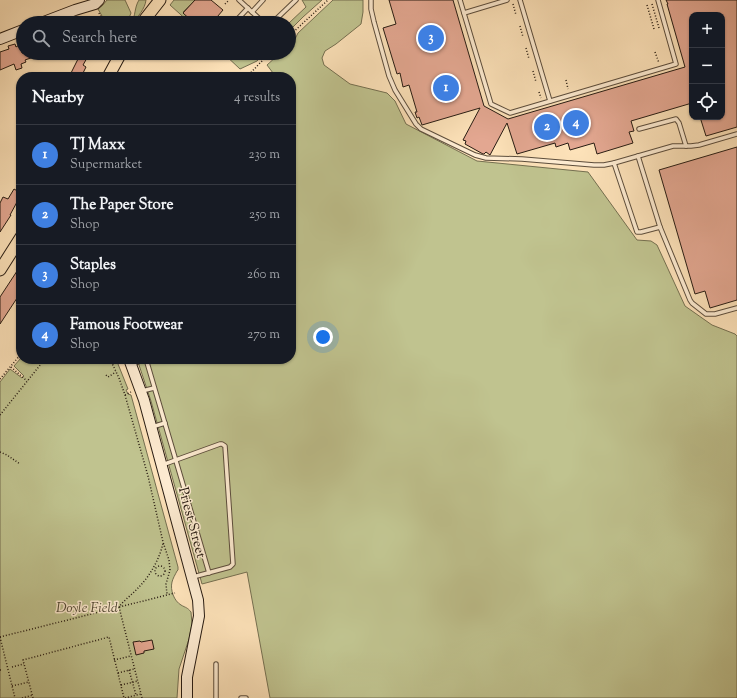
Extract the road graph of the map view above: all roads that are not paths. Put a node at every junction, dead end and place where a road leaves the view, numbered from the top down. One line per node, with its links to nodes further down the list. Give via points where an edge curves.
1 (84, 0): 13 (main road)
2 (160, 0): 17 (main road)
3 (239, 0): 12 (lane)
4 (263, 0): 14 (lane)
5 (296, 0): 20 (lane)
6 (371, 0): 30 (lane, via 389,76 395,90 421,129 486,158 594,165)
7 (460, 0): 15 (lane)
8 (507, 0): 15 (lane)
9 (520, 0): 25 (lane)
10 (658, 0): 25 (lane, via 676,64)
11 (98, 5): 13 (main road)
12 (248, 8): 14 (lane); 18 (lane)
13 (75, 10): 16 (main road)
14 (252, 12): 19 (lane)
15 (464, 13): 25 (lane, via 492,104 510,113)
16 (59, 16)
17 (147, 16)
18 (241, 16)
19 (256, 16)
20 (279, 16)
21 (16, 33): 22 (main road)
22 (0, 39)
23 (117, 60): 24 (main road)
24 (111, 72)
25 (550, 101)
26 (639, 129): 28 (lane, via 676,119)
27 (737, 134): 28 (lane, via 699,145)
28 (686, 146): 29 (lane, via 673,146)
29 (638, 156): 30 (lane); 31 (lane)
30 (614, 163): 31 (lane, via 637,232)
31 (660, 227): 34 (lane, via 692,303 711,315)
32 (16, 245): 33 (main road)
33 (0, 270)
34 (737, 308)
35 (130, 364): 38 (main road, Priest Street)
36 (147, 364): 37 (lane)
37 (154, 388): 38 (lane); 39 (lane)
38 (136, 392): 40 (main road, Priest Street)
39 (165, 423): 40 (lane); 41 (lane)
40 (151, 427): 42 (main road, Priest Street)
41 (176, 460): 42 (lane); 43 (lane); 43 (lane, via 220,444 225,446 233,564)
42 (161, 466): 44 (main road, Priest Street)
43 (209, 572): 44 (lane)
44 (192, 577): 46 (main road, Priest Street, via 199,616 187,677)
45 (216, 664): 47 (lane)
46 (187, 698)
47 (216, 698)
48 (241, 698): 49 (lane)
49 (246, 698)

